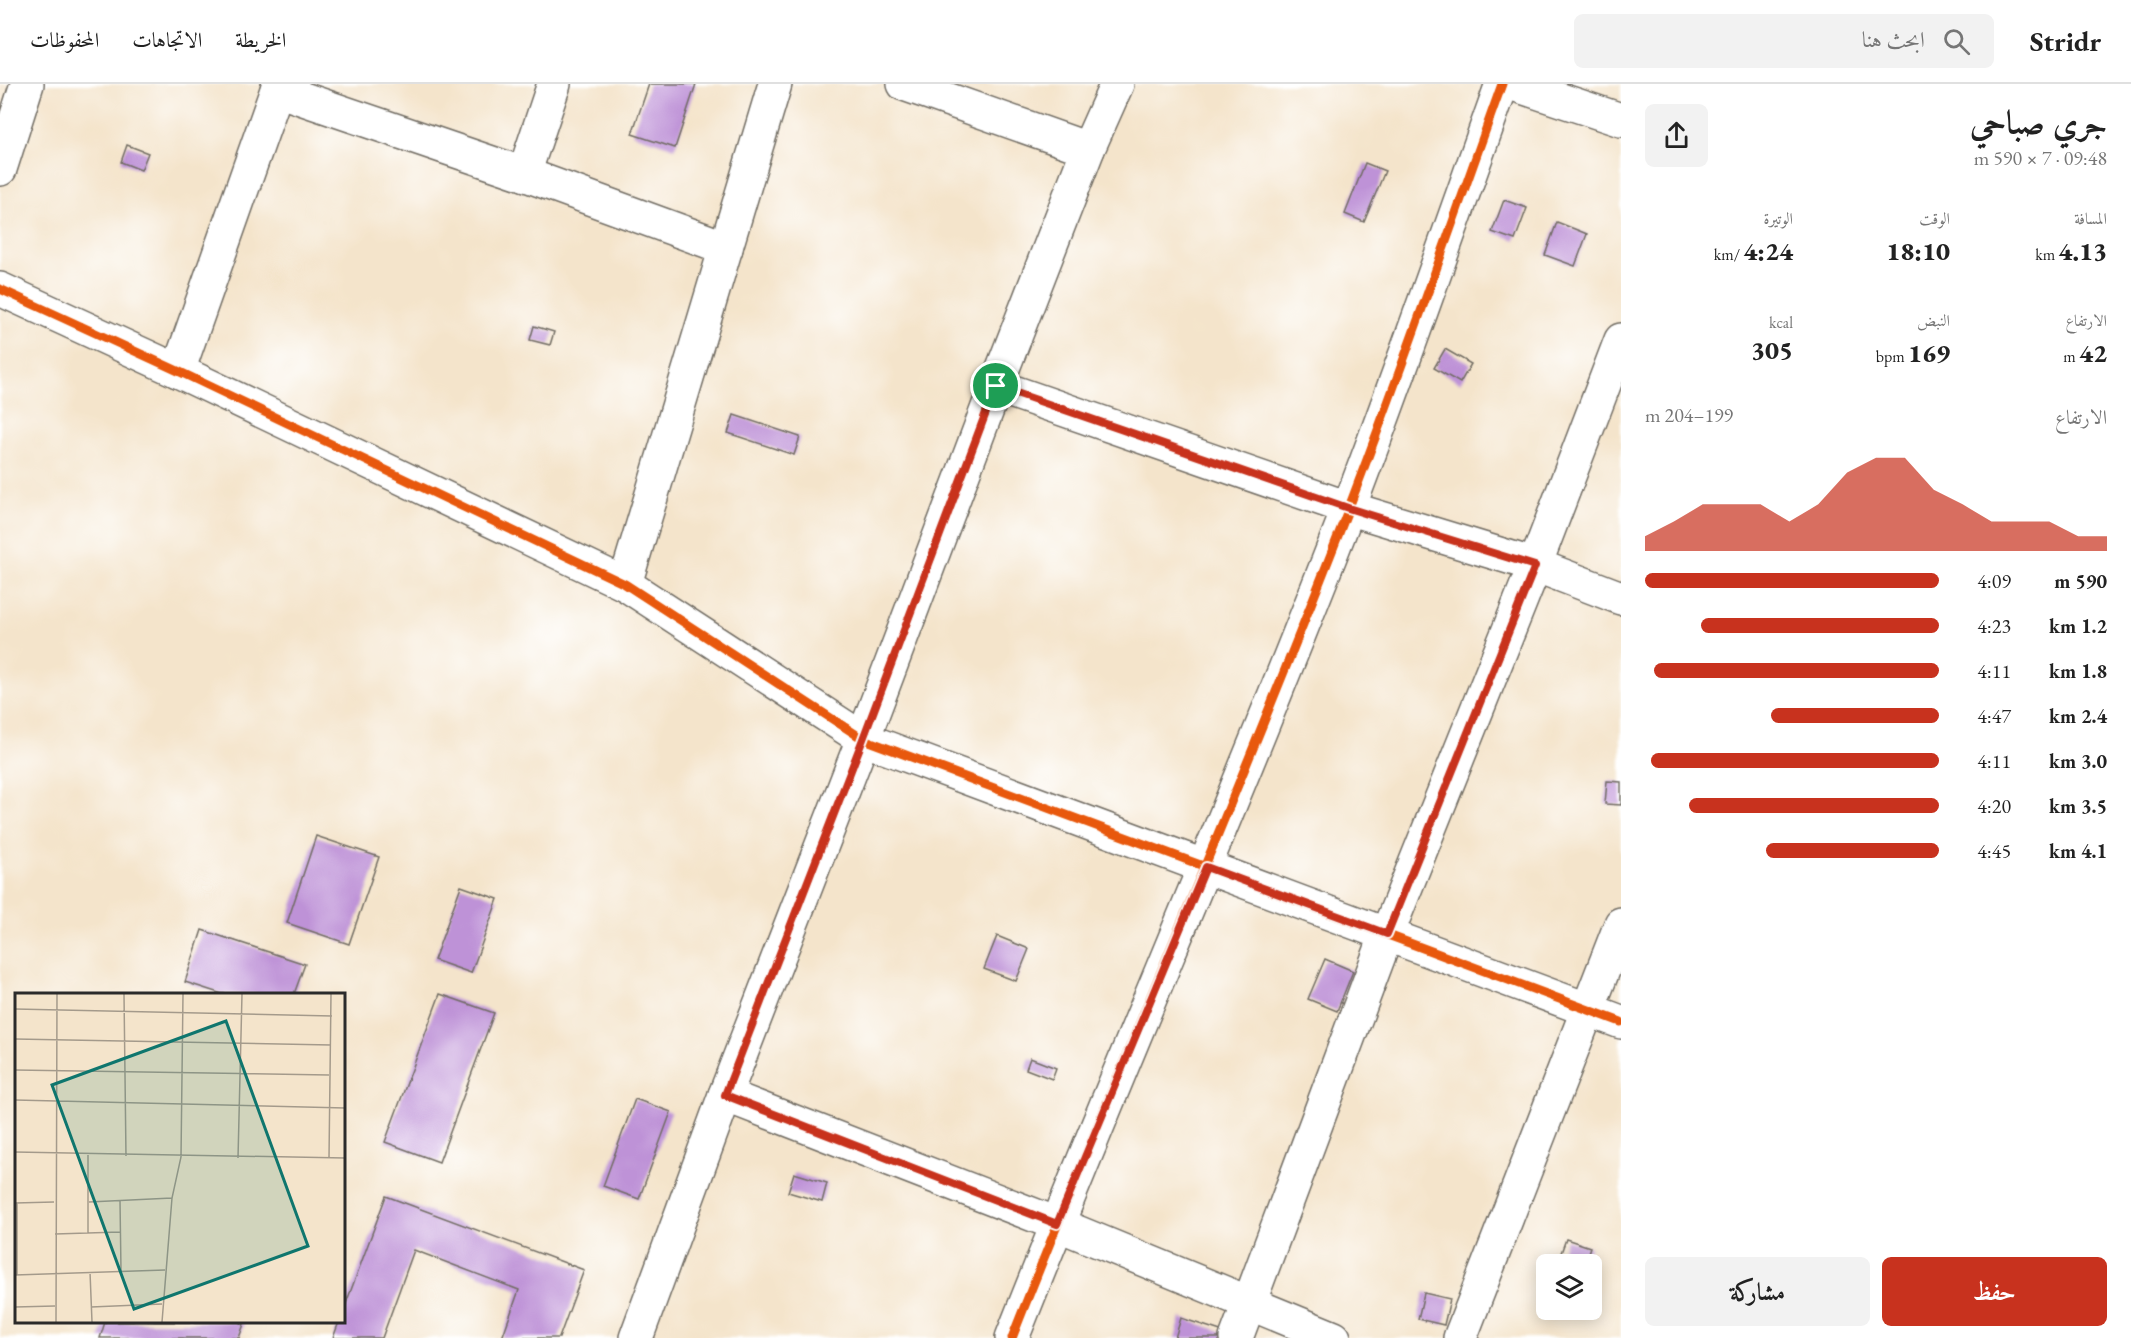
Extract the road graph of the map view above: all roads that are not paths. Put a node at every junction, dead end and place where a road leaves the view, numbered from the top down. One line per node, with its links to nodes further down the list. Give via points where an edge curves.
1 (27, 84): 11 (street)
2 (554, 84): 12 (street)
3 (775, 84): 13 (street)
4 (904, 84): 10 (street)
5 (1117, 84): 10 (street)
6 (1502, 84): 18 (street)
7 (1513, 84): 9 (street)
8 (278, 87): 12 (street); 16 (street)
9 (1621, 120)
10 (1088, 149): 17 (street)
11 (0, 170)
12 (524, 174): 13 (street)
13 (726, 248): 20 (street)
14 (0, 289): 16 (street)
15 (1621, 340): 19 (street)
16 (178, 371): 20 (street)
17 (996, 386): 18 (street); 22 (street)
18 (1348, 508): 19 (street); 23 (street)
19 (1535, 566): 21 (street); 25 (street)
20 (625, 584): 22 (street)
21 (1621, 598)
22 (863, 739): 23 (street); 28 (street)
23 (1206, 867): 25 (street); 29 (street)
24 (1621, 924): 26 (street)
25 (1387, 934): 26 (street); 30 (street)
26 (1588, 1009): 27 (street); 35 (street)
27 (1621, 1022)
28 (725, 1095): 29 (street); 31 (street)
29 (1057, 1224): 30 (street); 32 (street)
30 (1249, 1305): 33 (street); 34 (street)
31 (636, 1338)
32 (1012, 1338)
33 (1236, 1338)
34 (1334, 1338)
35 (1460, 1338)

